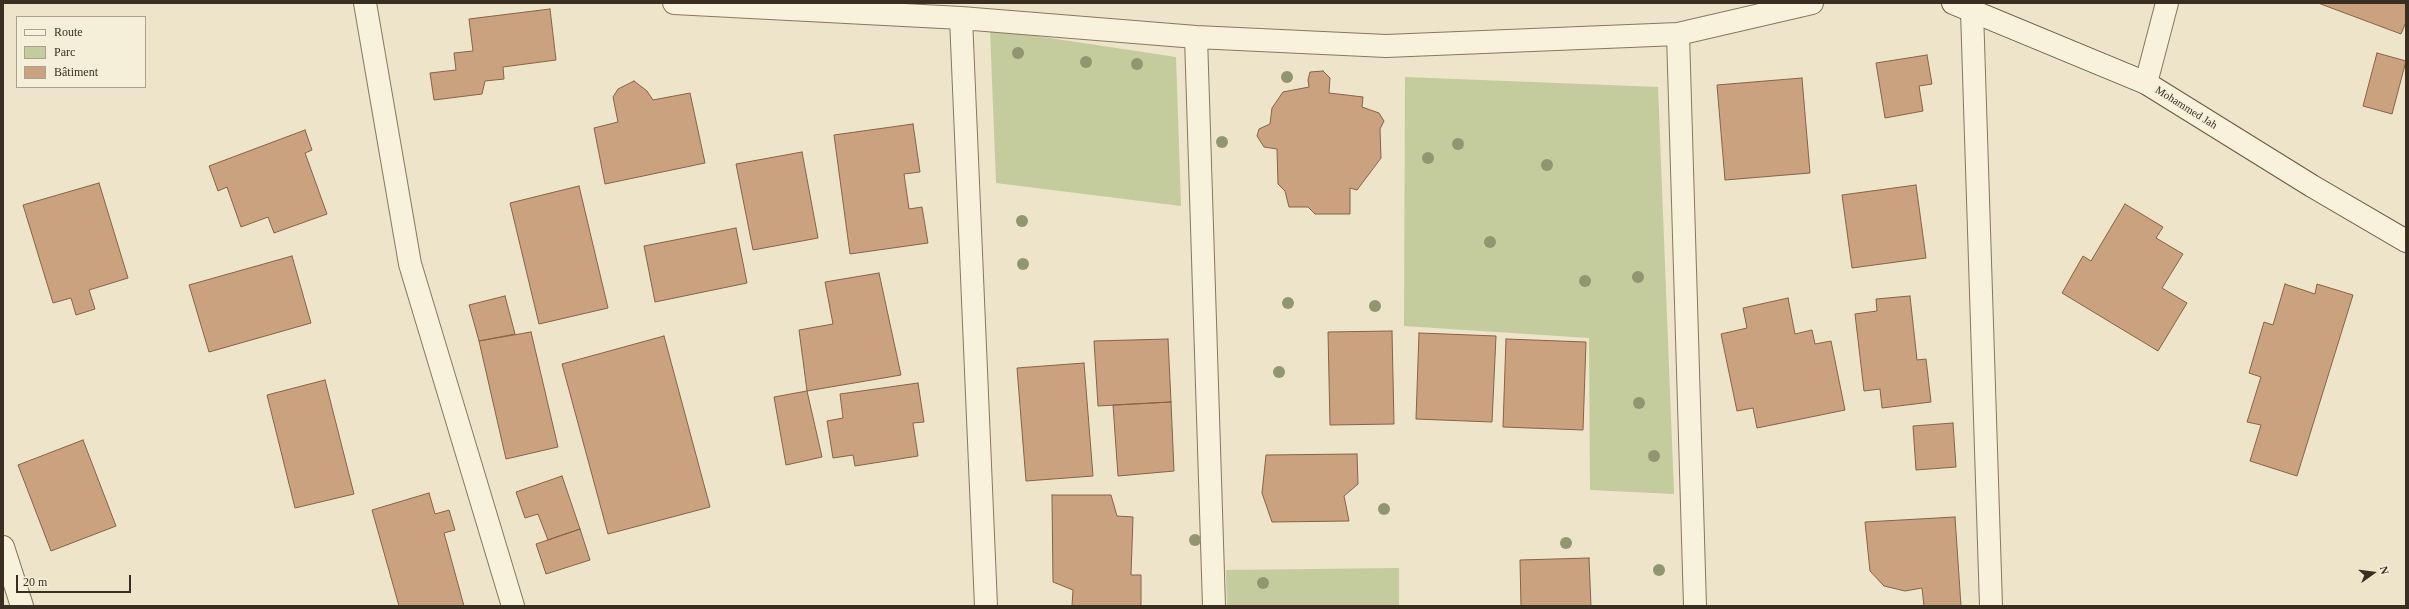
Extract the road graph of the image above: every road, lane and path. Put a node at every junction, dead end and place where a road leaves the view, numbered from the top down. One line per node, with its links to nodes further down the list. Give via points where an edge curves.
1 (365, 3): 13 (street, via 410,264)
2 (674, 3): 6 (street)
3 (1812, 3): 7 (street)
4 (2167, 3): 9 (street)
5 (1962, 7): 9 (street, Mohammed Jah); 17 (street)
6 (960, 18): 8 (street); 14 (street)
7 (1678, 34): 8 (street, via 1386,46); 16 (street)
8 (1196, 37): 15 (street)
9 (2146, 83): 10 (street, Mohammed Jah, via 2312,186)
10 (2406, 240)
11 (3, 547): 12 (street)
12 (22, 606)
13 (513, 606)
14 (986, 606)
15 (1214, 606)
16 (1695, 606)
17 (1991, 606)

